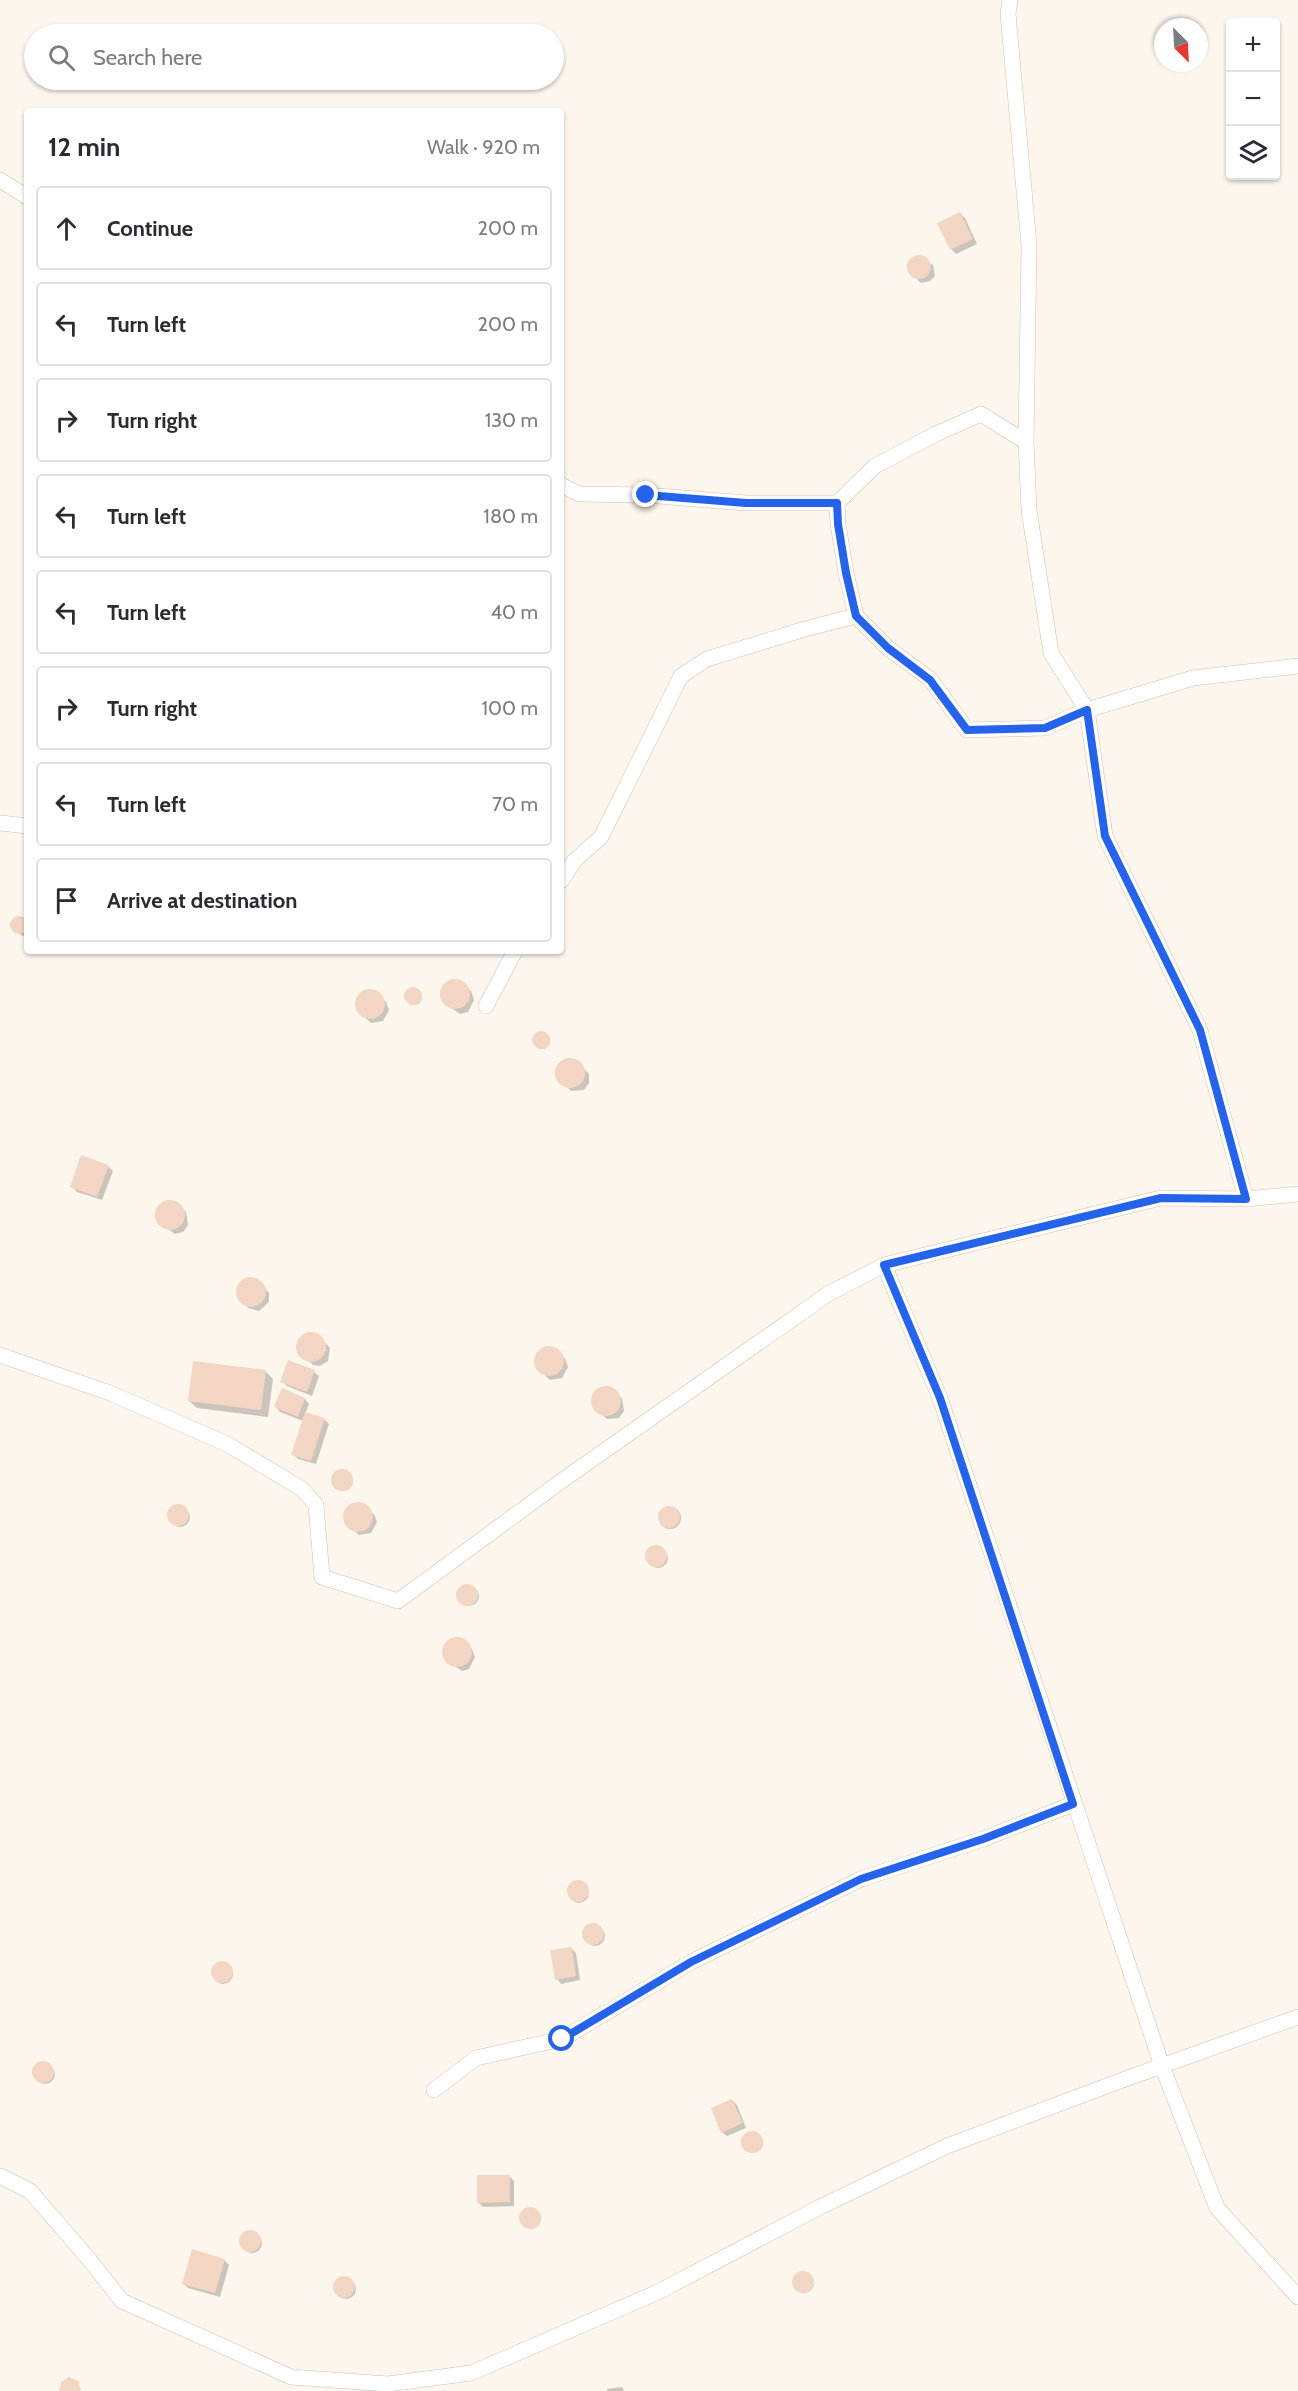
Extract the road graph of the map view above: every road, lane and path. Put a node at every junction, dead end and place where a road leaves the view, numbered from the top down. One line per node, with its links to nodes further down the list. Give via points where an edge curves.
1 (1010, 0): 4 (street, via 1008,14 1029,245)
2 (0, 180): 3 (street)
3 (24, 194)
4 (1026, 442): 6 (street, via 981,414 875,466); 9 (street, via 1029,510 1051,653)
5 (564, 486): 6 (street, via 579,494 746,503)
6 (837, 503): 7 (street)
7 (856, 616): 9 (street, via 888,648 930,680 967,730 1045,728); 12 (street, via 706,659 681,676 601,837 575,860)
8 (1298, 666): 9 (street, via 1193,678)
9 (1087, 710): 16 (street, via 1105,836 1200,1030)
10 (0, 823): 11 (street)
11 (24, 826)
12 (564, 876)
13 (513, 954): 14 (street)
14 (486, 1006)
15 (1298, 1194): 16 (street)
16 (1246, 1199): 17 (street, via 1161,1198)
17 (884, 1265): 18 (street, via 828,1294 398,1601 322,1577 316,1505 302,1489 227,1444 110,1393); 19 (street, via 940,1398)
18 (0, 1354)
19 (1073, 1804): 21 (street); 22 (street, via 861,1879 691,1962 562,2039 476,2058)
20 (1298, 2017): 21 (street)
21 (1162, 2066): 24 (street, via 1217,2208); 25 (street, via 947,2146 820,2206 658,2292 471,2373 388,2384)
22 (434, 2090)
23 (0, 2176): 25 (street, via 30,2191 122,2301 291,2377)
24 (1298, 2297)
25 (297, 2384)

